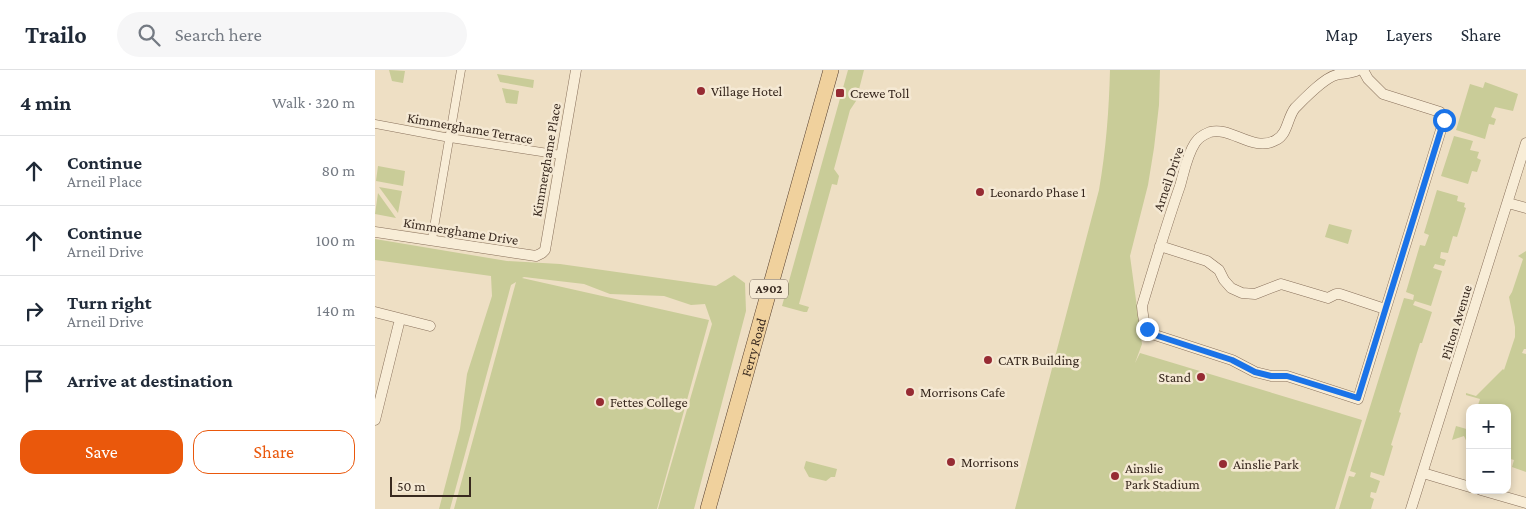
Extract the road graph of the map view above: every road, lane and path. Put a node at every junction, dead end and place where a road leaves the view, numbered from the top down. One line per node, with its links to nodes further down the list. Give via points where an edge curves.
1 (461, 70): 7 (street)
2 (575, 70): 9 (street, Kimmerghame Place)
3 (831, 70): 25 (main road, Ferry Road / A902)
4 (1358, 70): 14 (street, Arneil Drive, via 1324,81 1295,108 1282,137 1268,144 1217,131 1201,136 1191,152)
5 (1363, 70): 16 (street, Arneil Drive, via 1383,94 1440,112 1444,120)
6 (375, 124): 7 (street, Kimmerghame Terrace)
7 (450, 138): 9 (street, Kimmerghame Terrace); 13 (street)
8 (1526, 142): 10 (street, Pilton Avenue)
9 (561, 156): 15 (street, Kimmerghame Place)
10 (1508, 203): 11 (street); 21 (street, Pilton Avenue)
11 (1526, 208)
12 (375, 232): 13 (street, Kimmerghame Drive)
13 (432, 239): 15 (street, Kimmerghame Drive, via 536,256)
14 (1160, 246): 16 (street, via 1207,261 1219,270 1231,288 1243,293 1255,294 1281,284 1328,298 1341,294); 16 (street, Arneil Drive, via 1141,306 1147,329 1155,335 1232,360 1255,372 1287,376 1358,398)
15 (543, 253)
16 (1385, 309)
17 (375, 312): 18 (street)
18 (400, 319): 19 (street); 20 (street)
19 (430, 326)
20 (375, 420)
21 (1423, 473): 22 (street); 26 (street, Pilton Avenue)
22 (1466, 486)
23 (1495, 494): 24 (street)
24 (1526, 503)
25 (708, 509)
26 (1411, 509)

